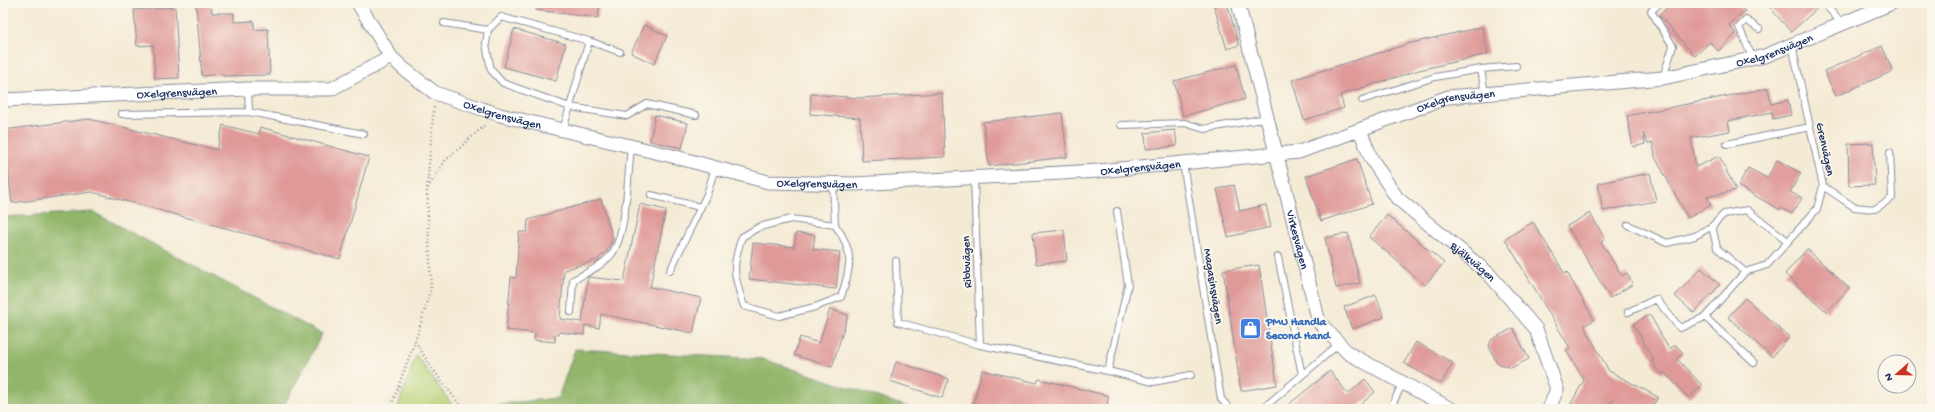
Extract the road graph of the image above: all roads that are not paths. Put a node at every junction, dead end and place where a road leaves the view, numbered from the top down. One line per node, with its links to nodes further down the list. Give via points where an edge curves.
1 (358, 3): 14 (street, Oxelgrensvägen)
2 (1238, 3): 27 (street, Virkesvägen)
3 (1660, 3): 18 (lane, via 1651,11 1673,46)
4 (1824, 3): 8 (lane)
5 (1892, 3): 6 (street, Oxelgrensvägen)
6 (1876, 7): 8 (street, Oxelgrensvägen)
7 (444, 23): 10 (lane)
8 (1843, 25): 12 (street, Oxelgrensvägen)
9 (1759, 29): 15 (lane, via 1746,20 1740,27)
10 (488, 30): 11 (lane, via 501,17); 23 (lane, via 486,44 491,70 503,83)
11 (589, 41): 13 (lane); 23 (lane)
12 (1792, 45): 15 (street, Oxelgrensvägen); 29 (lane, Grenvägen)
13 (620, 52)
14 (391, 56): 19 (street, Oxelgrensvägen, via 330,89); 30 (street, Oxelgrensvägen, via 404,70 435,93 500,115)
15 (1753, 59): 18 (street, Oxelgrensvägen)
16 (1516, 66): 17 (lane)
17 (1481, 69): 20 (lane); 22 (lane, via 1435,77)
18 (1663, 78): 20 (street, Oxelgrensvägen)
19 (248, 89): 21 (street, Oxelgrensvägen); 24 (lane)
20 (1484, 94): 31 (street, Oxelgrensvägen, via 1448,97)
21 (3, 100)
22 (1362, 100)
23 (570, 107): 26 (lane, via 627,116 647,104); 30 (lane)
24 (249, 112): 25 (lane); 32 (lane)
25 (122, 114)
26 (696, 115)
27 (1267, 118): 28 (lane, via 1204,129 1184,123); 36 (street, Virkesvägen)
28 (1121, 125)
29 (1810, 127): 33 (lane); 41 (lane, Grenvägen)
30 (563, 130): 34 (street, Oxelgrensvägen)
31 (1360, 130): 36 (street, Oxelgrensvägen, via 1298,152); 67 (street, Bjälkvägen, via 1371,158 1397,198 1489,274 1536,329 1557,389)
32 (364, 134)
33 (1727, 144)
34 (631, 146): 38 (street, Oxelgrensvägen); 53 (lane, via 622,230 612,254 597,267 573,280)
35 (1890, 152): 41 (lane, via 1892,198 1875,209 1854,207)
36 (1276, 154): 37 (street, Oxelgrensvägen); 56 (street, Virkesvägen, via 1319,322)
37 (1183, 163): 39 (street, Oxelgrensvägen); 63 (lane, Magasinsvägen, via 1220,399)
38 (715, 168): 40 (street, Oxelgrensvägen, via 768,182); 43 (lane)
39 (974, 178): 40 (street, Oxelgrensvägen); 57 (lane, Ribbvägen)
40 (833, 184): 45 (lane)
41 (1823, 186): 48 (lane, Grenvägen, via 1817,209)
42 (651, 195): 43 (lane)
43 (700, 207): 51 (lane)
44 (1117, 211): 59 (lane, via 1128,285)
45 (835, 225): 45 (lane, via 791,219 759,227 742,237 735,258 735,280 744,306 779,316 841,298 850,269 846,238)
46 (1628, 225): 47 (lane, via 1667,243 1695,236)
47 (1712, 226): 48 (lane, via 1724,214 1747,210); 52 (lane, via 1717,248)
48 (1788, 241): 52 (lane, Grenvägen, via 1767,265)
49 (1278, 257): 61 (lane)
50 (896, 261): 57 (lane, via 898,322)
51 (670, 271)
52 (1745, 272): 55 (lane)
53 (571, 312)
54 (1628, 312): 55 (lane, via 1656,299 1680,328)
55 (1705, 317): 58 (lane)
56 (1339, 344): 61 (lane); 62 (street, Virkesvägen, via 1348,353)
57 (980, 345): 59 (lane)
58 (1754, 363)
59 (1108, 371): 60 (lane, via 1153,382)
60 (1191, 375)
61 (1302, 375): 64 (lane)
62 (1403, 383): 65 (lane); 66 (street, Virkesvägen)
63 (1230, 409)
64 (1262, 409)
65 (1390, 409)
66 (1450, 409)
67 (1549, 409)

